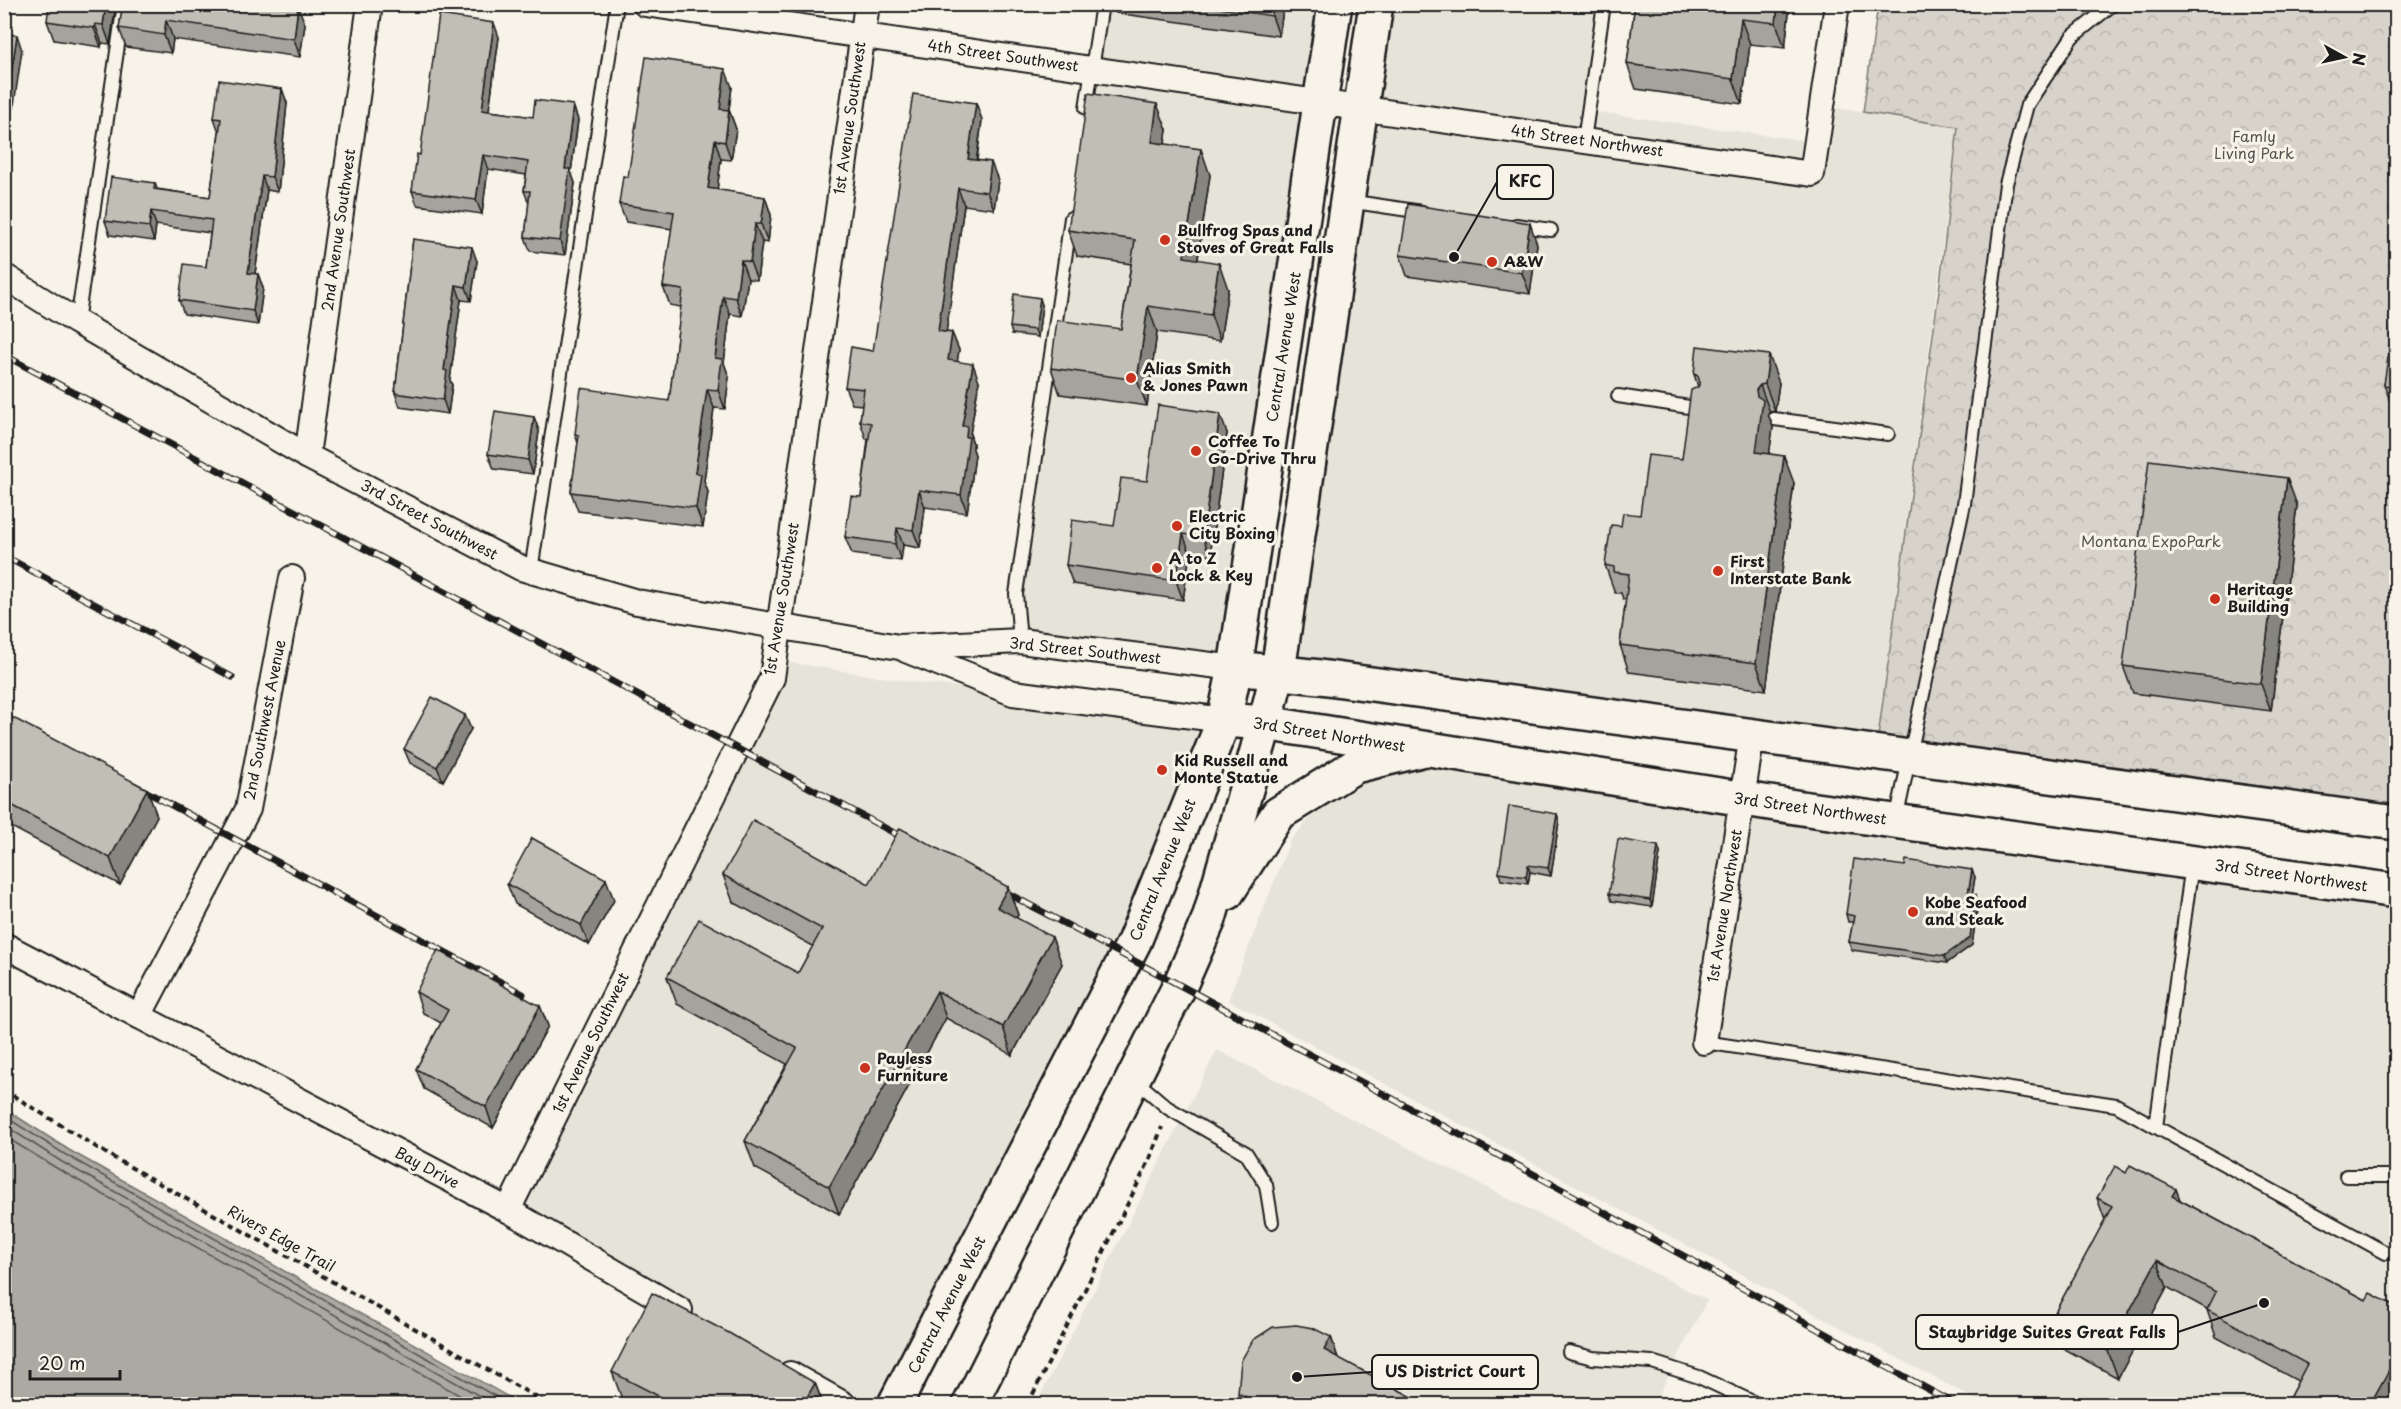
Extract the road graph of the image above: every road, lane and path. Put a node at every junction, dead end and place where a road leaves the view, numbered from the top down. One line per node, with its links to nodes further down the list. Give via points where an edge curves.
1 (124, 4): 24 (lane)
2 (370, 4): 29 (street, 2nd Avenue Southwest)
3 (617, 4): 30 (lane)
4 (645, 4): 12 (street, 4th Street Southwest)
5 (867, 4): 12 (street, 1st Avenue Southwest)
6 (1102, 4): 13 (lane)
7 (1335, 4): 14 (main road, Central Avenue West)
8 (1376, 4): 15 (main road)
9 (1604, 4): 17 (lane)
10 (1837, 4): 17 (street, 4th Street Northwest, via 1812,174)
11 (2113, 4): 41 (lane, via 2072,37 2027,105 2006,184 1964,504)
12 (862, 36): 13 (street, 4th Street Southwest); 32 (street, 1st Avenue Southwest)
13 (1092, 69): 14 (street, 4th Street Southwest); 16 (lane)
14 (1322, 102): 15 (street, 4th Street Southwest); 35 (main road, Central Avenue West)
15 (1361, 107): 17 (street, 4th Street Northwest); 18 (main road)
16 (1085, 116)
17 (1584, 141)
18 (1348, 201): 20 (lane); 36 (main road)
19 (1072, 210): 33 (lane, via 1016,594)
20 (1430, 213)
21 (1508, 224): 22 (lane)
22 (1551, 230)
23 (4, 276): 24 (street, 3rd Street Southwest)
24 (77, 322): 29 (street, 3rd Street Southwest)
25 (1618, 396): 26 (lane)
26 (1702, 409)
27 (1774, 419): 28 (lane)
28 (1888, 434)
29 (308, 456): 30 (street, 3rd Street Southwest)
30 (531, 571): 32 (street, 3rd Street Southwest, via 637,602)
31 (292, 578): 49 (street, 2nd Southwest Avenue, via 248,810)
32 (779, 628): 34 (street, 3rd Street Southwest); 57 (street, 1st Avenue Southwest, via 772,678)
33 (1020, 641): 34 (street, 3rd Street Southwest); 35 (street, 3rd Street Southwest)
34 (898, 647): 37 (street, 3rd Street Southwest, via 1013,693)
35 (1235, 668): 36 (main road); 37 (main road, Central Avenue West)
36 (1278, 671): 38 (main road); 39 (main road)
37 (1224, 720): 38 (main road, 3rd Street Northwest); 65 (main road, Central Avenue West, via 1134,942)
38 (1265, 723): 40 (main road, 3rd Street Northwest); 47 (main road)
39 (1752, 735): 41 (main road); 42 (street, 1st Avenue Northwest)
40 (1425, 749): 42 (main road, 3rd Street Northwest); 47 (main road, via 1355,766 1278,814)
41 (1910, 756): 43 (lane); 44 (main road)
42 (1742, 799): 43 (main road, 3rd Street Northwest); 50 (street, 1st Avenue Northwest)
43 (1896, 822): 45 (main road, 3rd Street Northwest)
44 (2397, 823)
45 (2192, 862): 46 (main road, 3rd Street Northwest); 54 (lane)
46 (2397, 891)
47 (1209, 919): 51 (main road)
48 (4, 945): 49 (street, Bay Drive)
49 (139, 1016): 57 (street, Bay Drive)
50 (1704, 1042): 54 (lane, via 2116,1105)
51 (1133, 1079): 53 (lane); 66 (main road)
52 (4, 1090): 63 (path, Rivers Edge Trail, via 109,1155)
53 (1168, 1108): 58 (lane, via 1246,1153 1266,1185); 67 (path, via 1150,1159)
54 (2156, 1127): 59 (lane, via 2386,1253)
55 (2346, 1176): 56 (lane)
56 (2397, 1176)
57 (508, 1210): 60 (street, Bay Drive)
58 (1272, 1222)
59 (2397, 1252)
60 (703, 1323)
61 (1569, 1352): 68 (lane, via 1593,1359 1652,1362 1699,1377)
62 (775, 1365): 64 (street)
63 (548, 1404)
64 (843, 1404)
65 (896, 1404)
66 (970, 1404)
67 (1028, 1404)
68 (1757, 1404)

